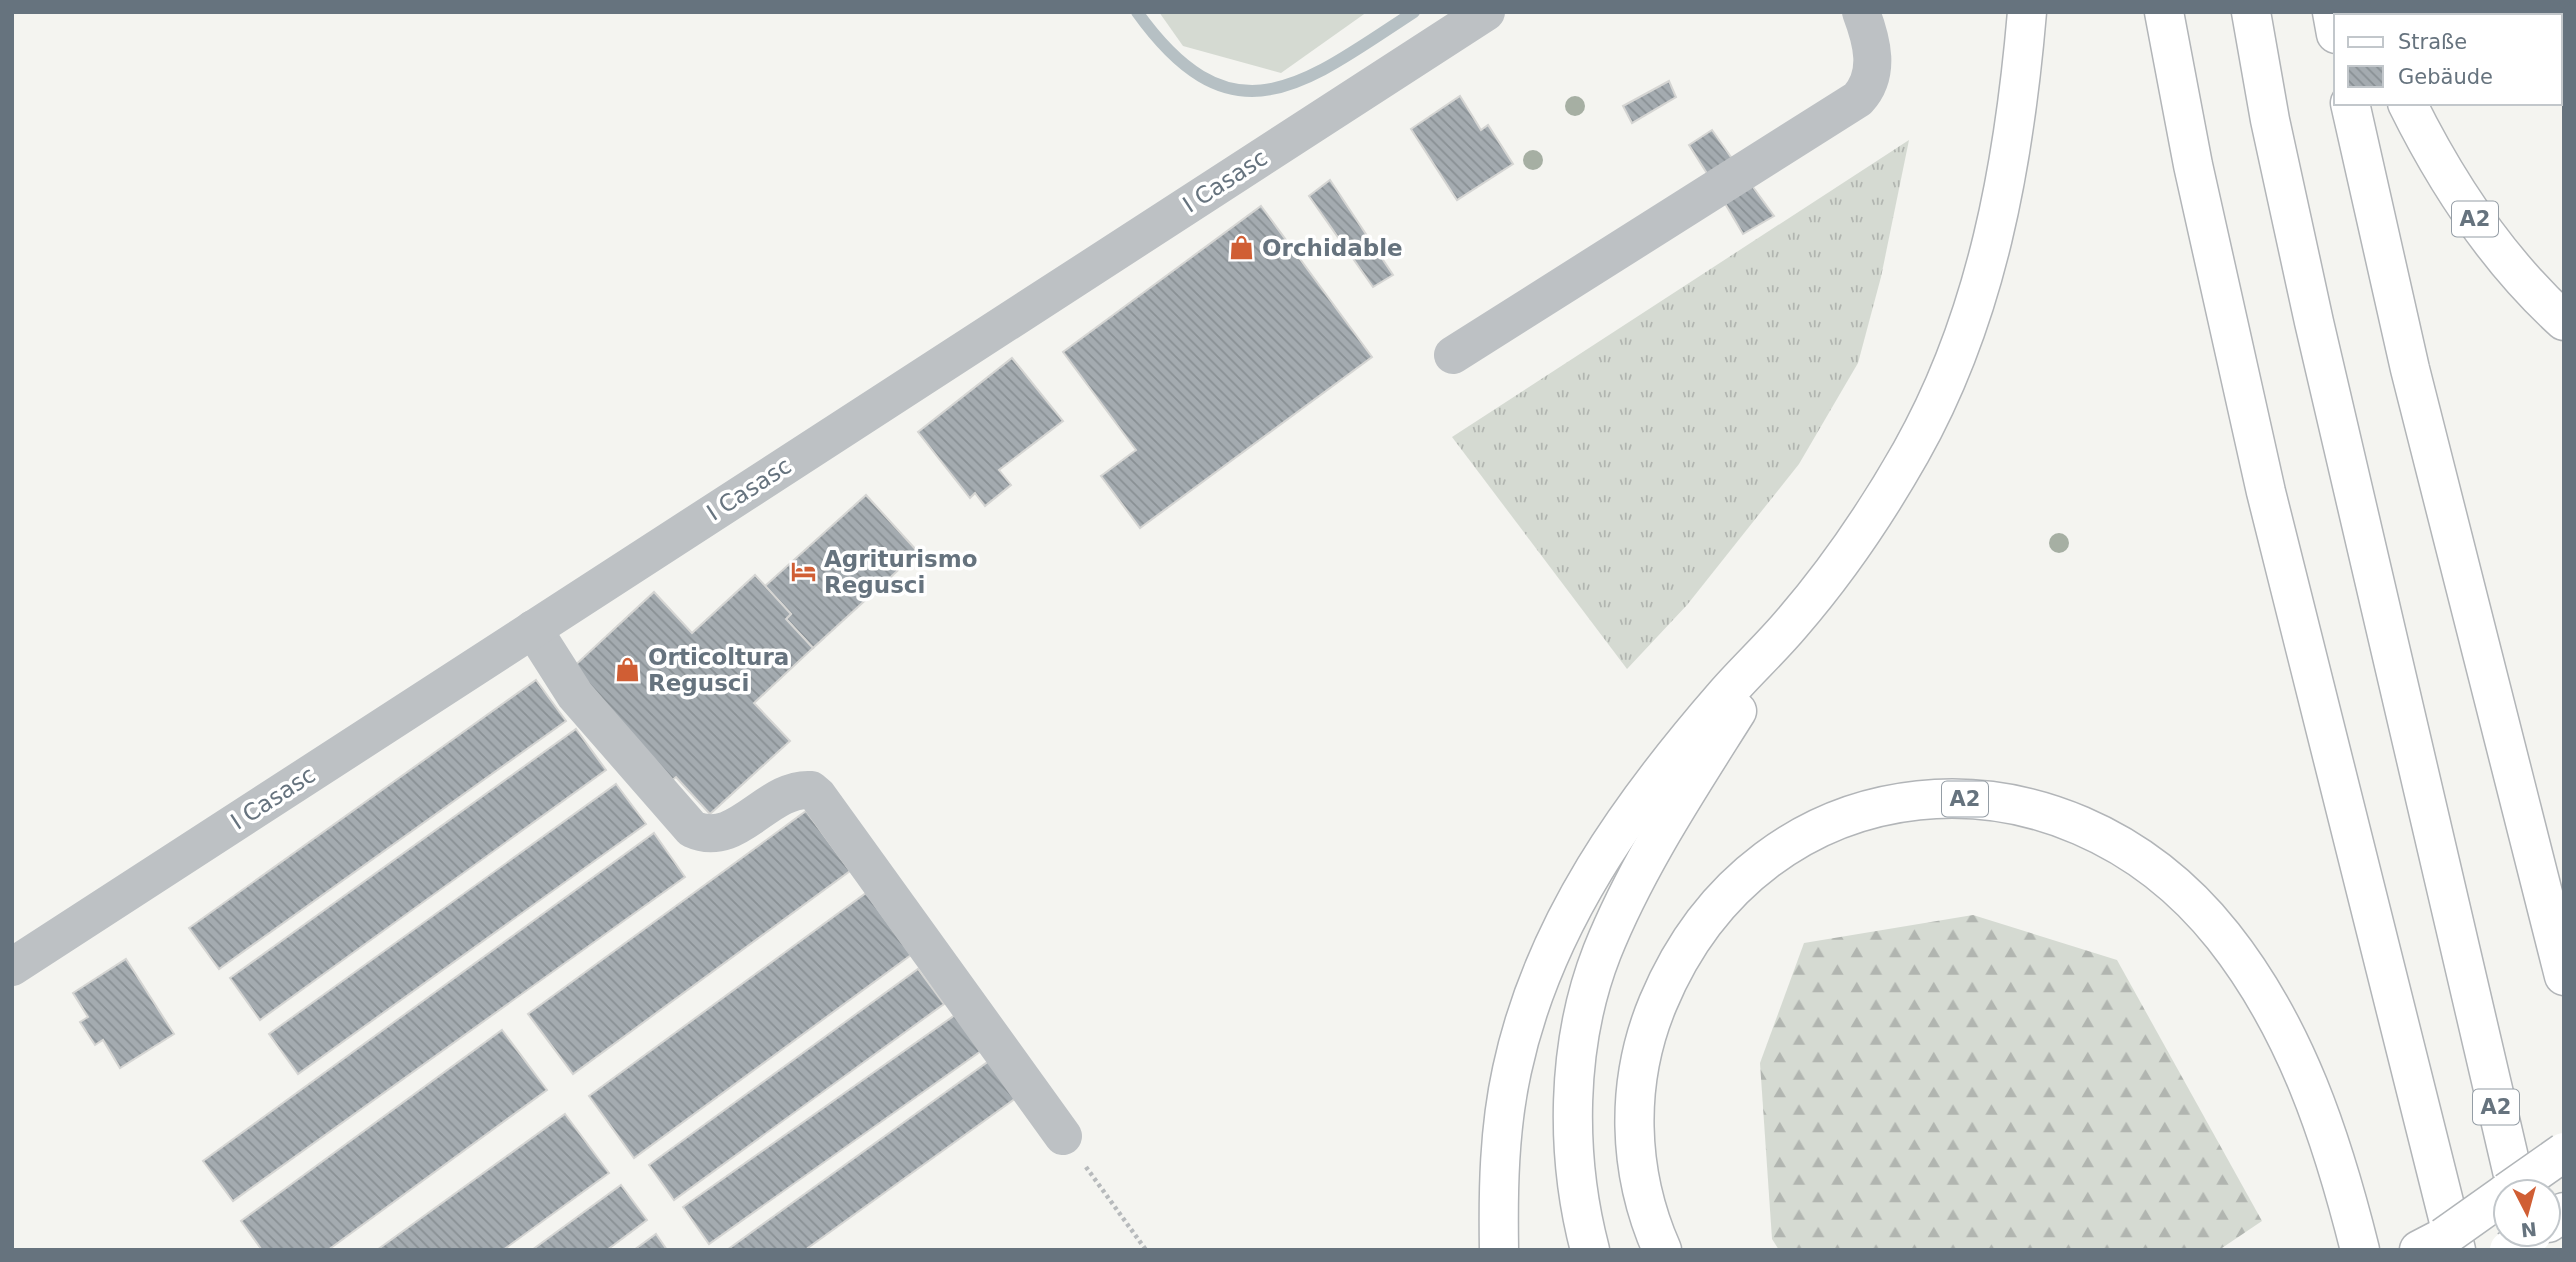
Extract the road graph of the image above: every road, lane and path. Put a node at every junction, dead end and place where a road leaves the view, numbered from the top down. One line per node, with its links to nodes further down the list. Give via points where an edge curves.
1 (1486, 12): 11 (street, I Casasc)
2 (1861, 12): 9 (street, via 1873,60 1872,77 1858,99)
3 (2027, 12): 10 (main road, via 2018,115 2004,192 1985,269 1953,365 1884,497)
4 (2164, 12): 19 (main road, via 2193,165)
5 (2251, 12): 16 (main road, A2, via 2314,322)
6 (2350, 105): 13 (main road, via 2410,369)
7 (2408, 105): 8 (main road, A2, via 2447,179 2473,216 2508,262)
8 (2564, 321)
9 (1453, 355)
10 (1791, 624): 21 (main road, via 1701,723 1629,816 1555,940 1536,984 1511,1073 1501,1150); 22 (main road, via 1637,876 1601,955 1581,1036 1573,1108 1577,1189)
11 (533, 629): 12 (street, I Casasc); 14 (street, via 575,695 692,829 703,834 730,831 793,791 811,790 818,796)
12 (12, 967)
13 (2564, 976)
14 (1063, 1136): 20 (path)
15 (2564, 1152): 17 (main road, bridge)
16 (2514, 1178)
17 (2526, 1178)
18 (2492, 1203): 19 (main road, bridge)
19 (2436, 1246)
20 (1146, 1250)
21 (1499, 1250)
22 (1590, 1250)
23 (1662, 1250): 24 (main road, A2, via 1639,1176 1635,1094 1650,1024 1693,934 1749,872 1823,827 1885,806 1952,799 2019,805 2090,827 2158,872 2222,935 2278,1020 2312,1089)
24 (2360, 1250)

